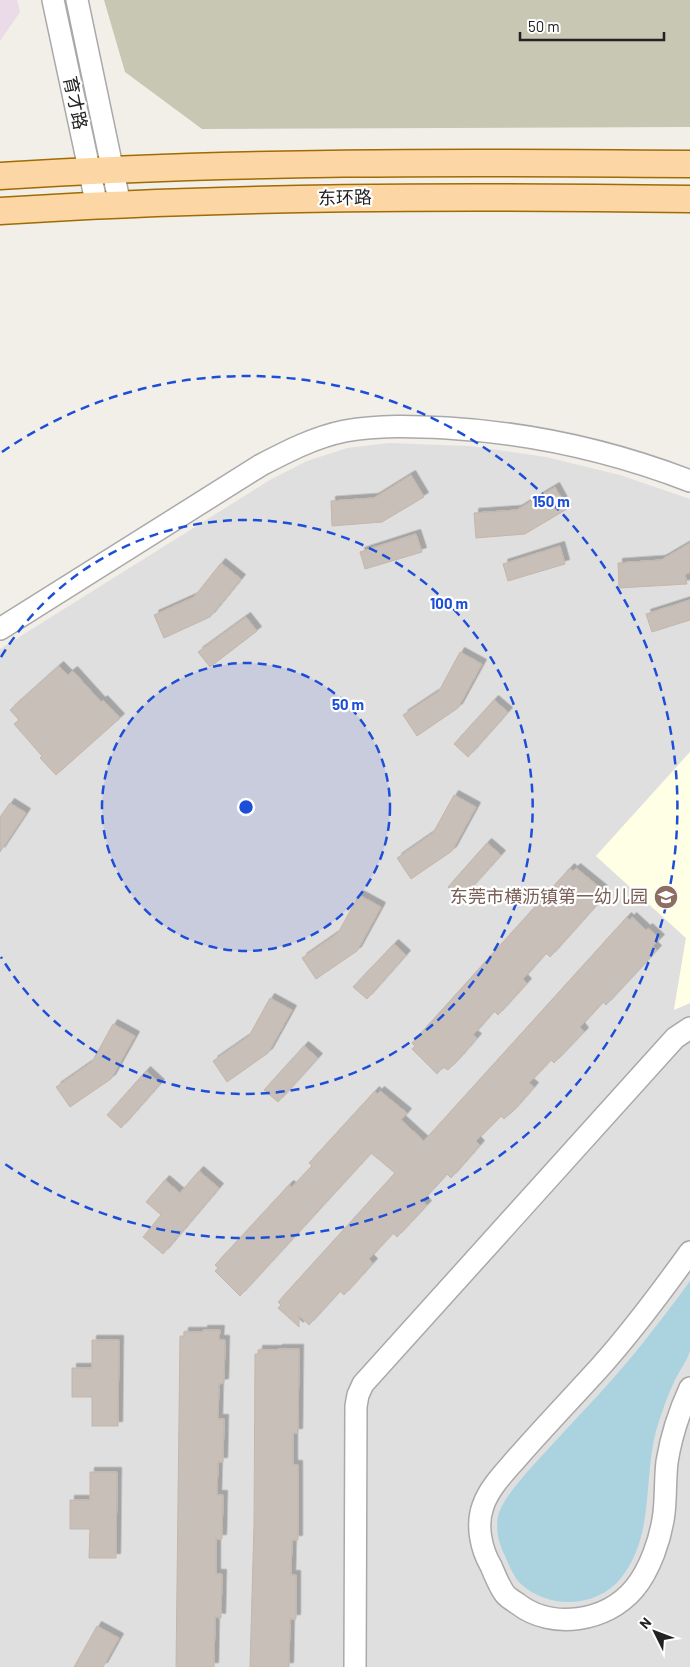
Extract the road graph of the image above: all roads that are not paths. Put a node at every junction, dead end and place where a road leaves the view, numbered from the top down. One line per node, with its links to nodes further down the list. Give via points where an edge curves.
1 (53, 0): 4 (street, 育才路)
2 (76, 0): 4 (street, 育才路)
3 (690, 164): 4 (main road, 东环路, via 412,162)
4 (101, 171): 5 (main road, 东环路); 7 (street, 育才路)
5 (0, 176)
6 (690, 199): 7 (main road, 东环路, via 412,197)
7 (109, 205): 8 (main road, 东环路)
8 (0, 211)
9 (690, 481): 10 (street, via 588,448 510,434 472,429 388,426 344,432 301,445 261,465)
10 (0, 629)
11 (690, 1028): 14 (street, via 675,1038 363,1384 356,1406)
12 (690, 1252): 13 (street, via 627,1336 494,1484 482,1507 479,1532 486,1557 506,1594 525,1609 547,1618 571,1620 595,1616 616,1605 634,1589 658,1540 669,1452)
13 (690, 1388)
14 (355, 1667)

